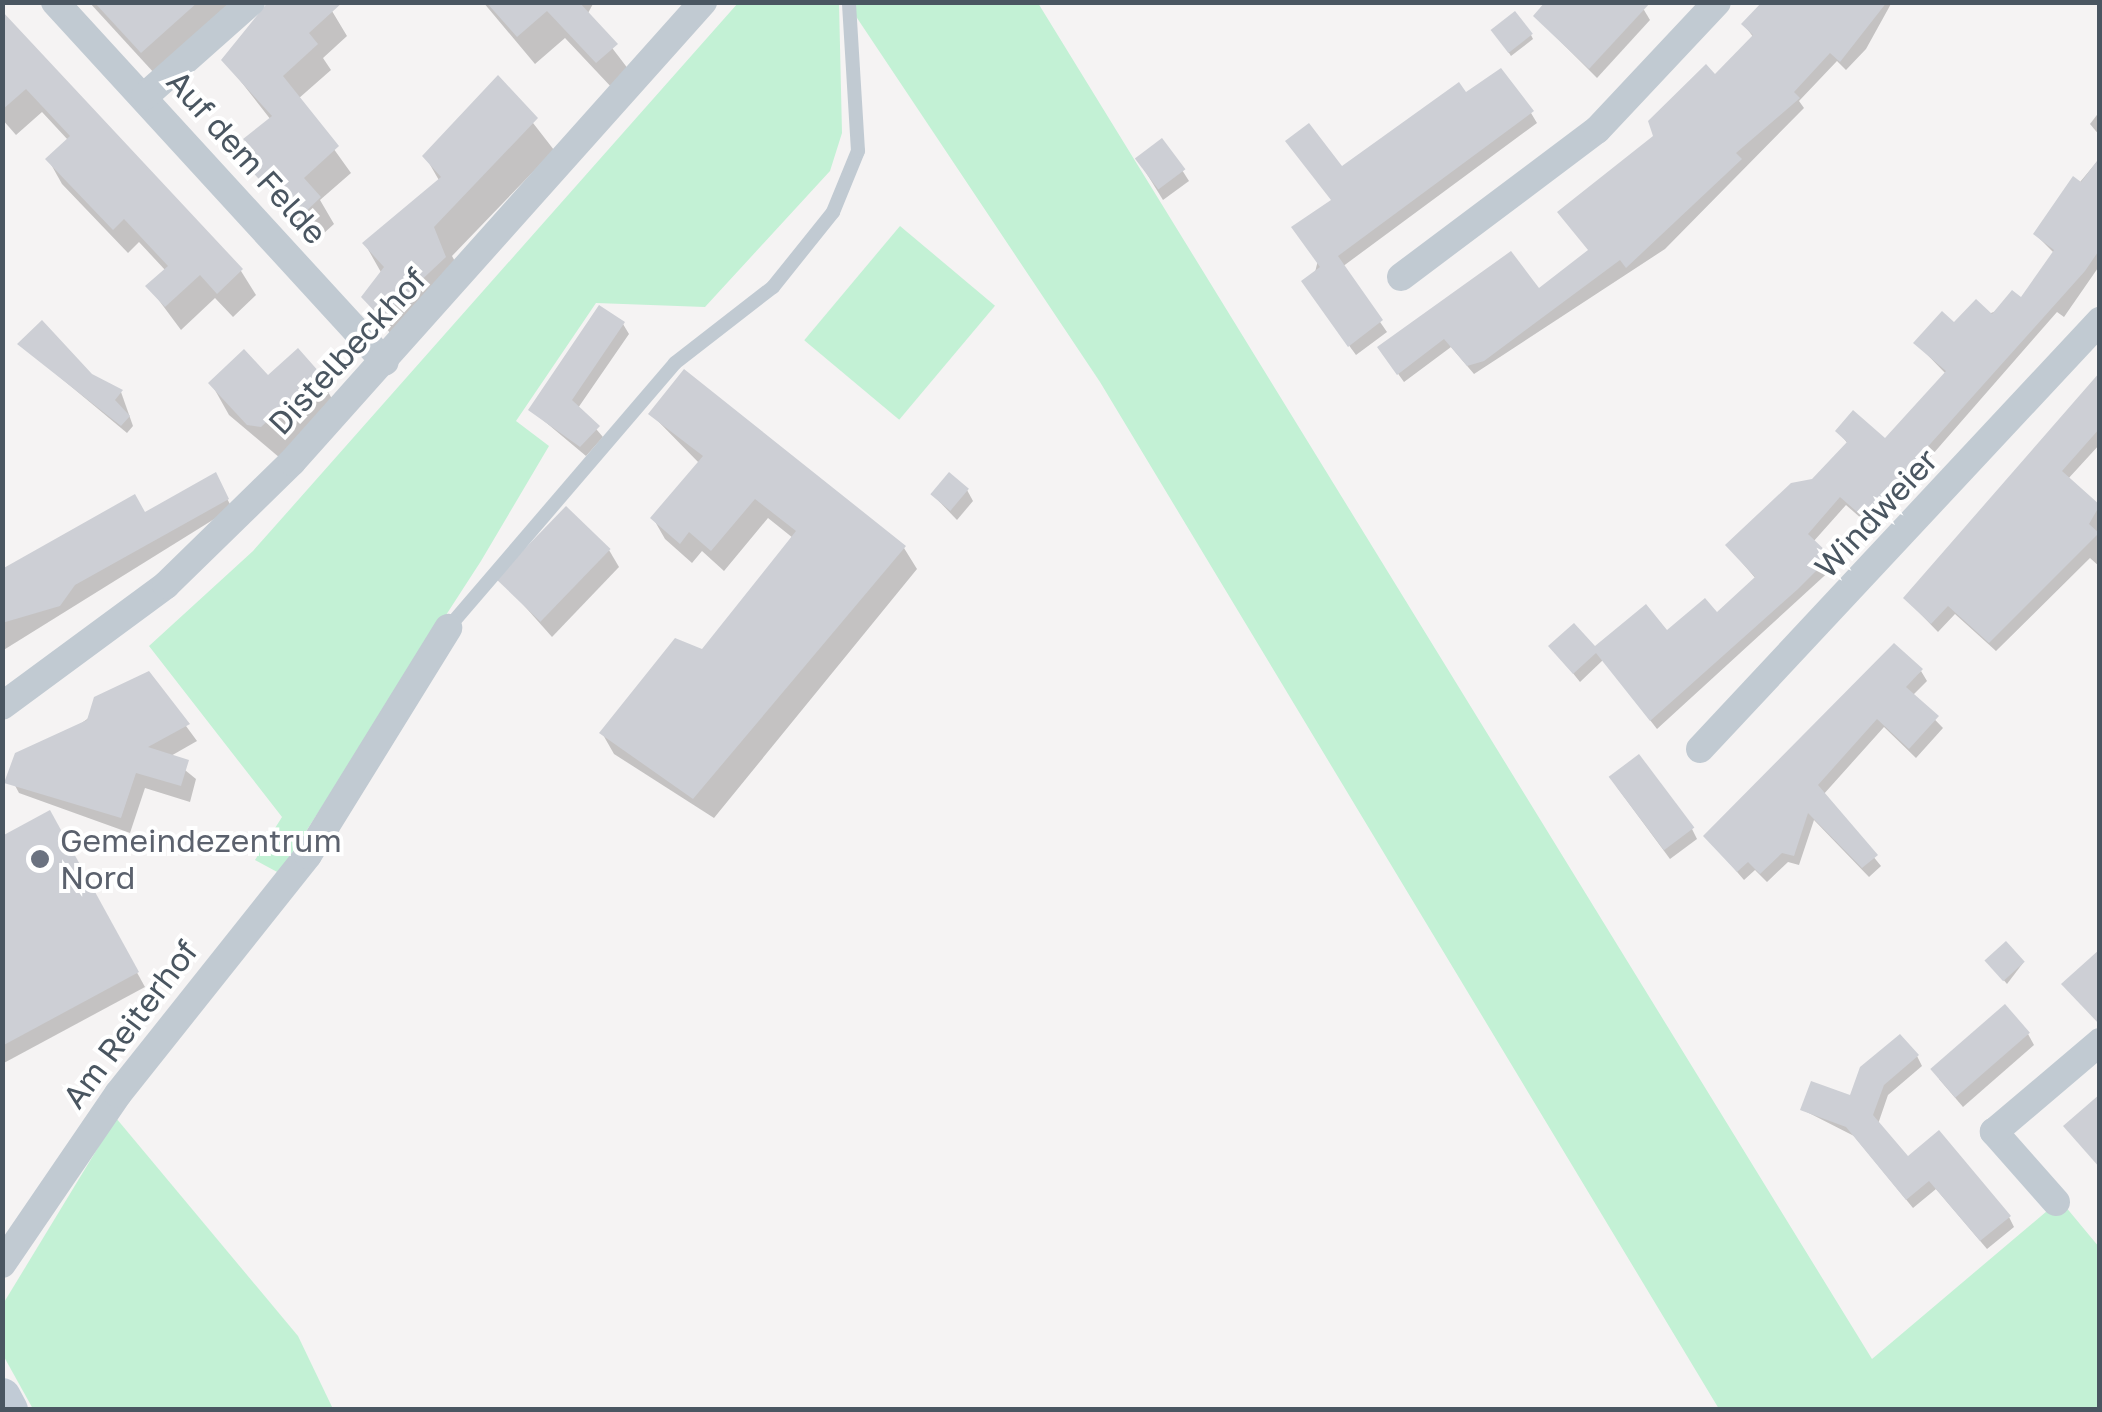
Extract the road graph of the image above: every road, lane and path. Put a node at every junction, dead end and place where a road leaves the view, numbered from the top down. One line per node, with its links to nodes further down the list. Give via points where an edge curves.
1 (54, 2): 6 (street, Auf dem Felde)
2 (251, 2): 6 (street)
3 (703, 2): 9 (street, Distelbeckhof)
4 (849, 2): 10 (lane, via 858,151 834,212 772,287 674,363)
5 (1717, 2): 7 (street, via 1597,130)
6 (145, 96): 9 (street, Auf dem Felde)
7 (1401, 277)
8 (2100, 321): 12 (street, Windweier)
9 (385, 362): 11 (street, Distelbeckhof, via 166,585)
10 (448, 628): 15 (street, Am Reiterhof, via 308,855 118,1094)
11 (2, 706)
12 (1700, 749)
13 (2100, 1042): 14 (street, via 1994,1132)
14 (2056, 1202)
15 (2, 1264)
16 (2, 1398): 17 (street)
17 (9, 1410)

